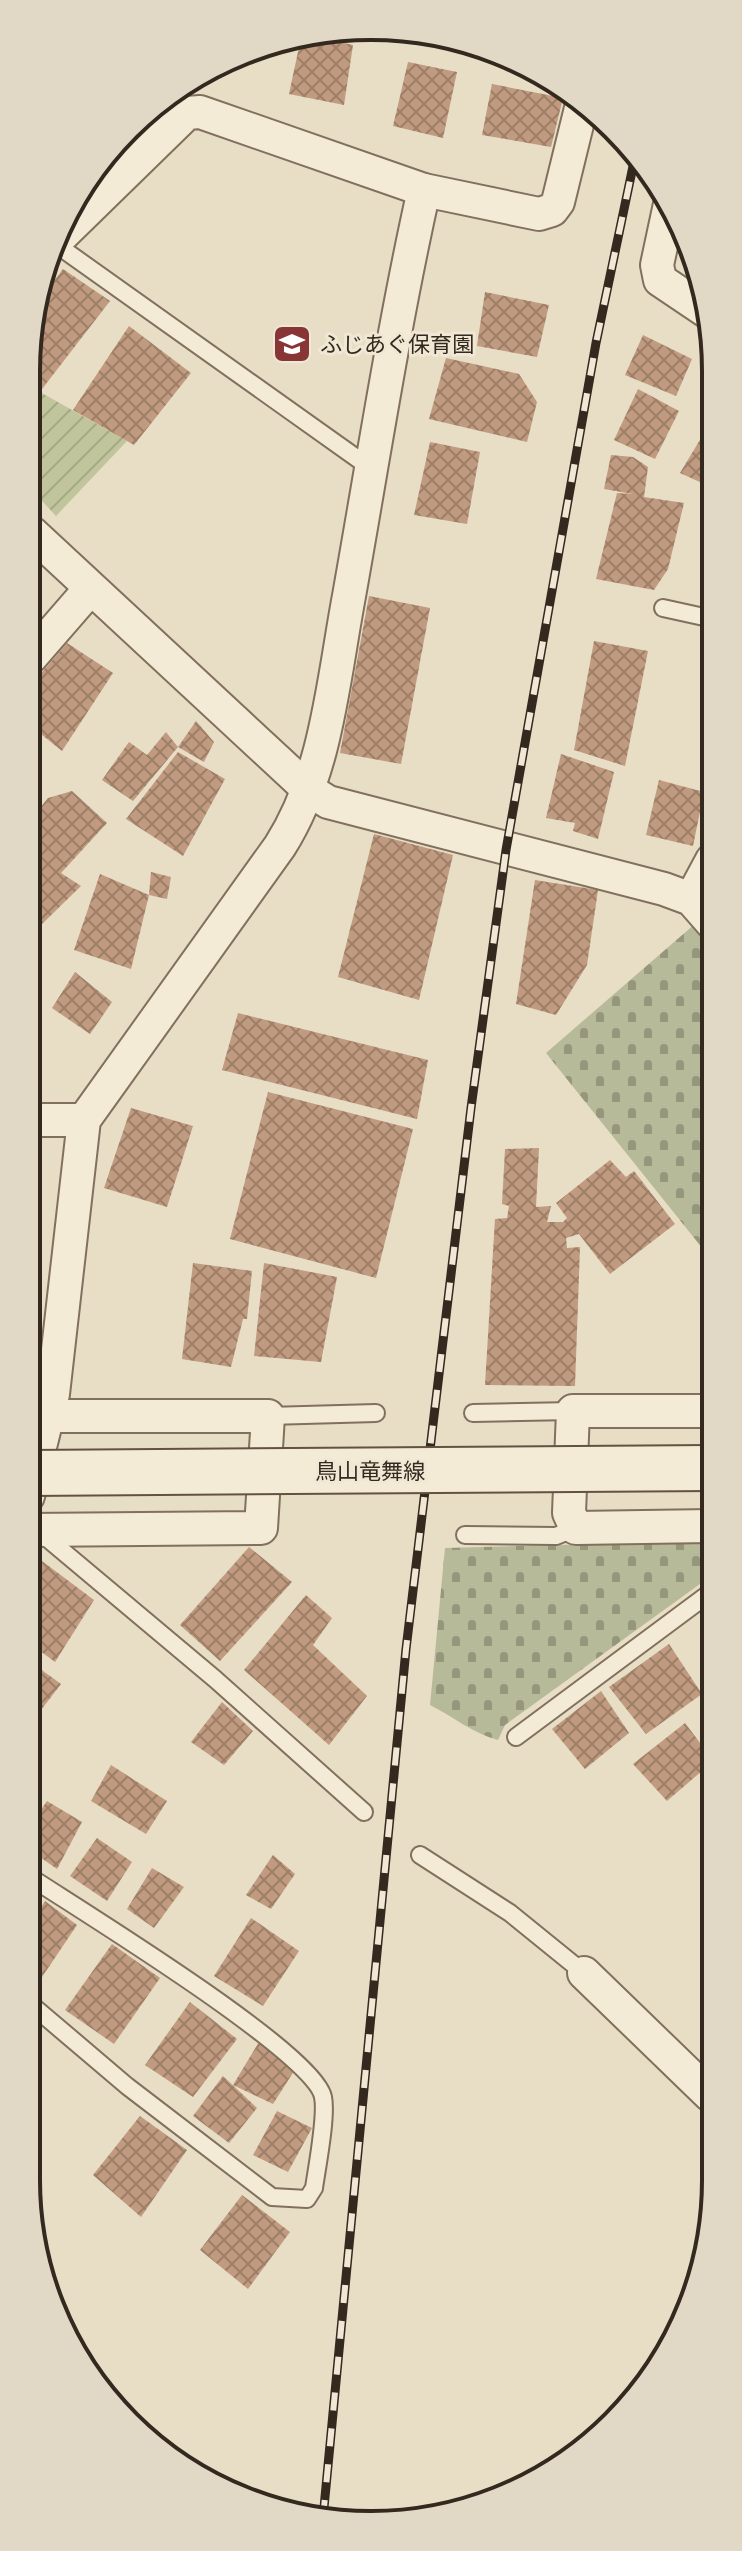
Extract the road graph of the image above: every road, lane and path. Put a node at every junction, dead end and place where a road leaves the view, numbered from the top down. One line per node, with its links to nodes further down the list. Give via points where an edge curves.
1 (580, 114): 2 (street, via 552,210 539,214)
2 (424, 190): 3 (street, via 200,112 187,113); 7 (street)
3 (76, 222)
4 (666, 222): 6 (street, via 657,265 660,280)
5 (63, 249): 7 (lane)
6 (696, 304)
7 (372, 469): 13 (street)
8 (40, 541): 9 (street)
9 (90, 589): 12 (street); 13 (street)
10 (663, 608): 11 (lane)
11 (702, 617)
12 (40, 647)
13 (309, 790): 14 (street, via 347,809 664,889); 16 (street, via 280,846)
14 (701, 911)
15 (40, 1120): 16 (street)
16 (84, 1120): 19 (street, via 53,1394)
17 (573, 1411): 18 (street); 21 (lane); 27 (street, via 569,1513)
18 (702, 1411)
19 (40, 1413)
20 (376, 1413): 23 (lane)
21 (473, 1413)
22 (40, 1416): 23 (street)
23 (268, 1416): 28 (street, via 261,1528)
24 (702, 1468): 25 (main road, 鳥山竜舞線, bridge)
25 (40, 1473)
26 (702, 1526): 27 (street)
27 (576, 1528): 29 (lane, via 556,1536)
28 (40, 1531)
29 (465, 1535)
30 (40, 1536): 33 (lane, via 215,1679)
31 (702, 1599): 32 (lane)
32 (516, 1737)
33 (364, 1812)
34 (420, 1855): 36 (lane, via 510,1913)
35 (40, 1884): 37 (lane, via 225,2007 311,2077 324,2096 314,2188 307,2199 272,2197)
36 (584, 1973): 38 (street)
37 (40, 2012)
38 (702, 2087)

